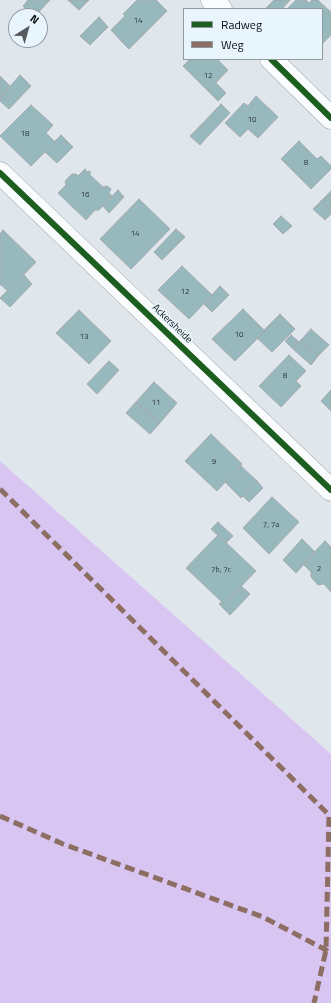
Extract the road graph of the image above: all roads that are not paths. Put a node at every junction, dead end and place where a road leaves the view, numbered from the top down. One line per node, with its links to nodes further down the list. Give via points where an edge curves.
1 (212, 0): 2 (street)
2 (220, 8)
3 (272, 60): 4 (street)
4 (331, 118)
5 (0, 173): 6 (street, Ackersheide)
6 (331, 490)

